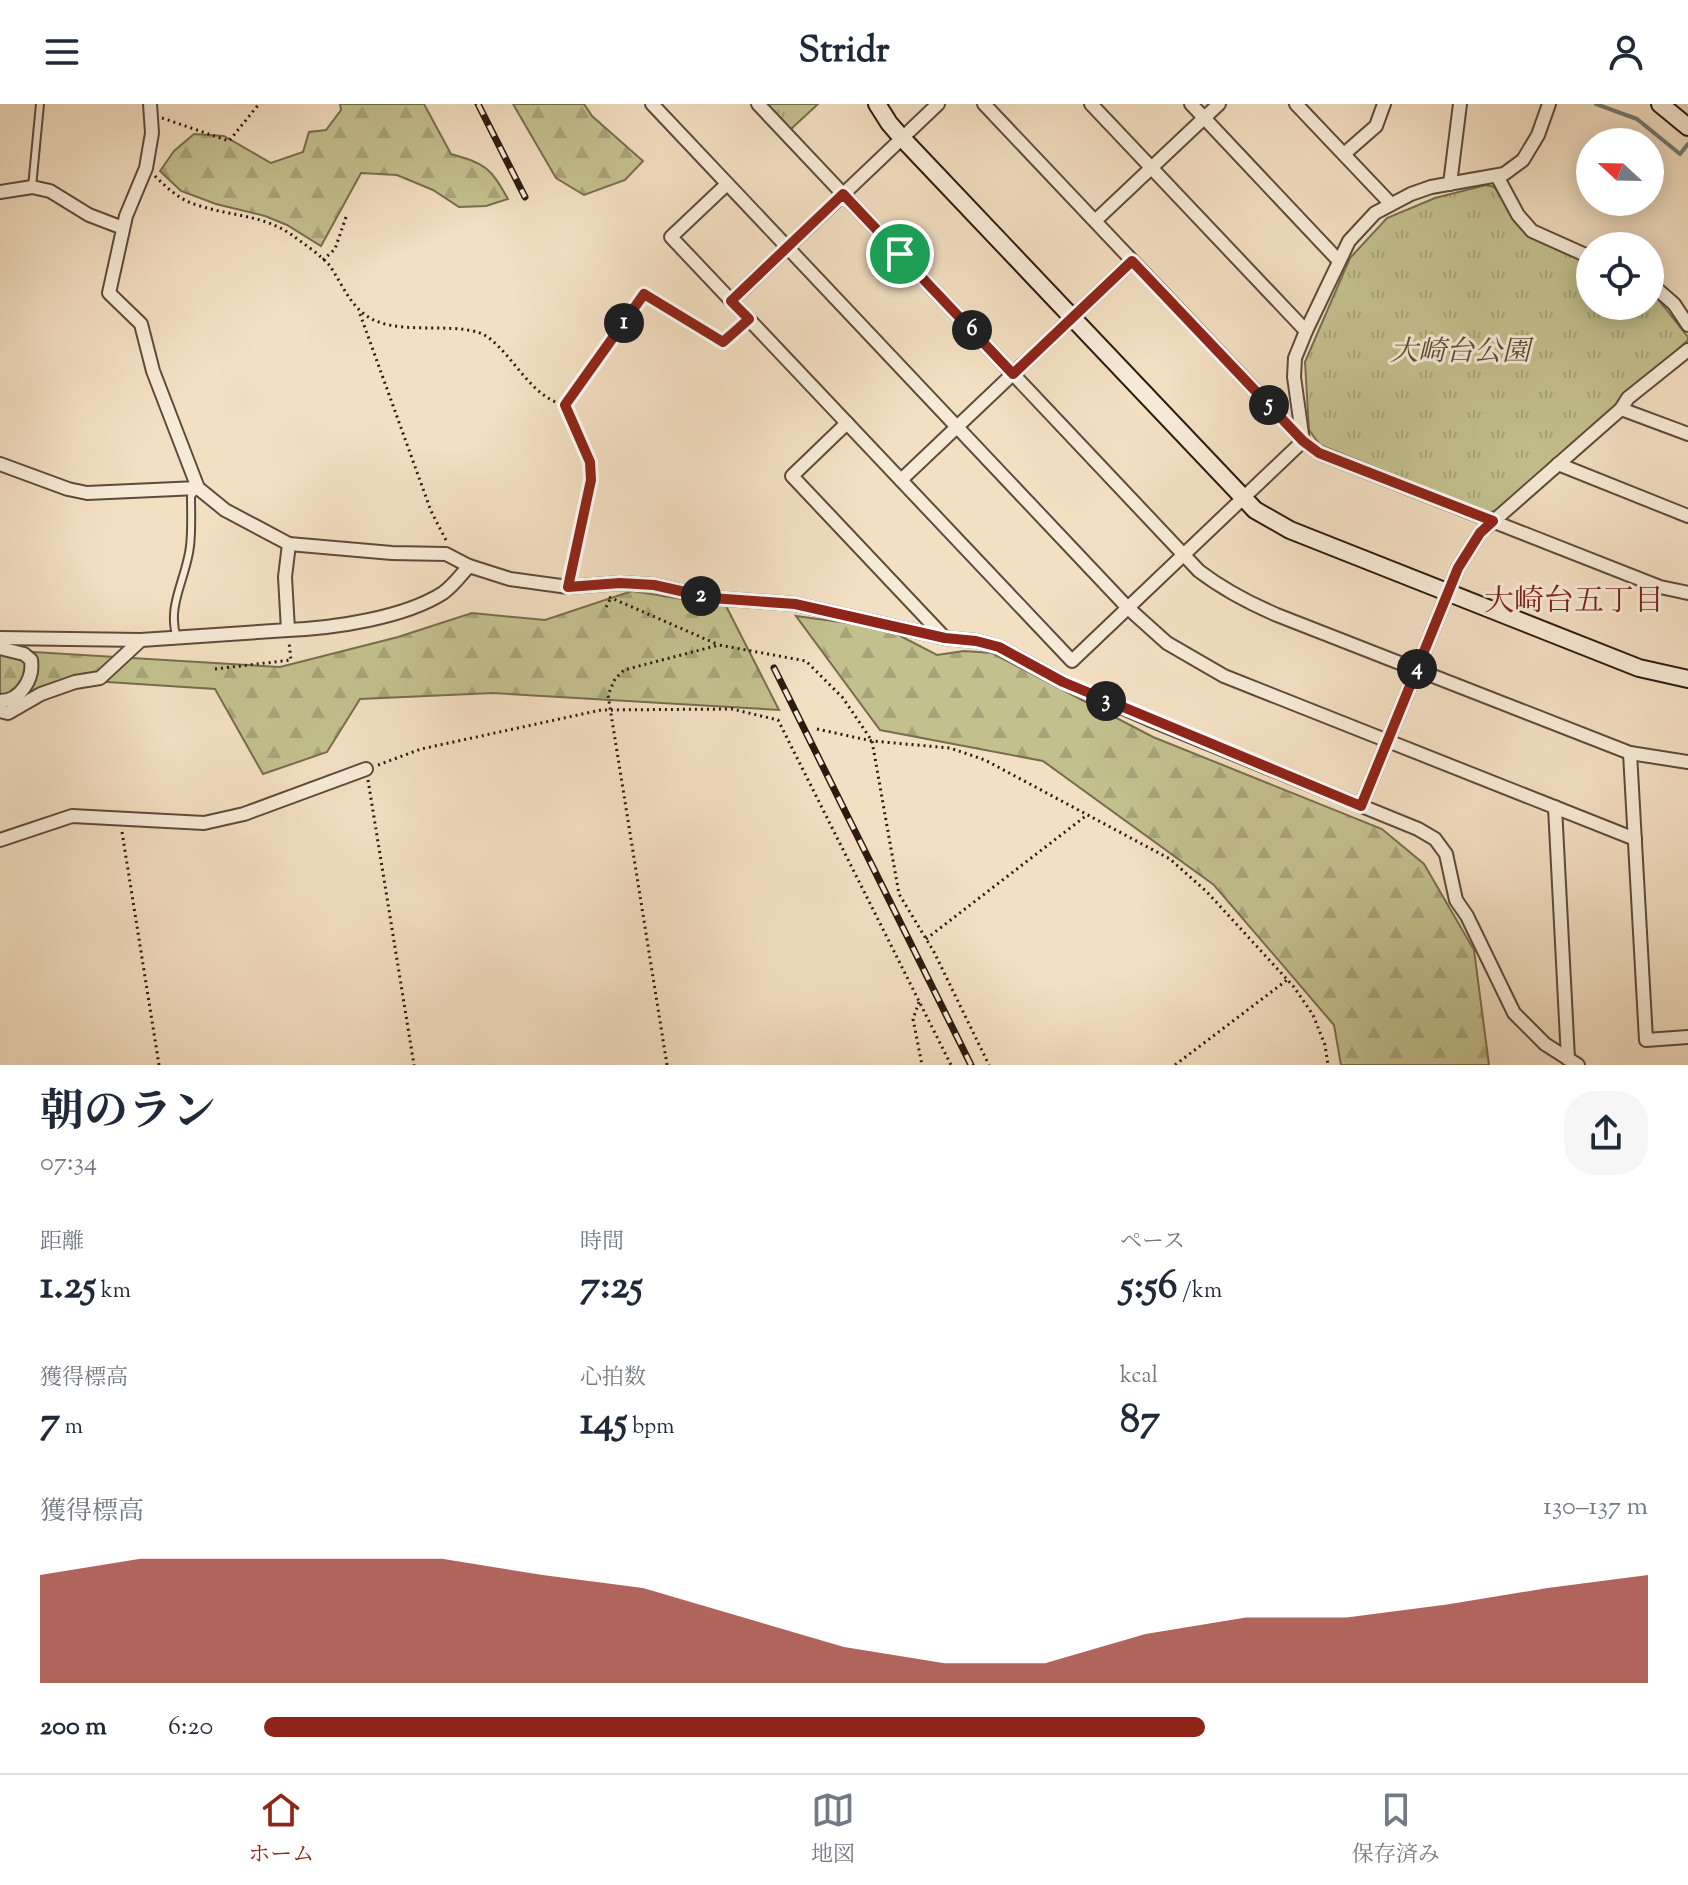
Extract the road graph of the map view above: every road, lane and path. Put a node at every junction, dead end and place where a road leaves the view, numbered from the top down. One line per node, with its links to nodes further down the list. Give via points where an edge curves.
1 (40, 104): 27 (lane)
2 (259, 104): 17 (path, via 229,141)
3 (652, 104): 25 (street)
4 (758, 104): 29 (street)
5 (877, 104): 20 (street)
6 (938, 104): 20 (street)
7 (984, 104): 32 (street)
8 (1091, 104): 23 (street)
9 (1191, 104): 18 (street)
10 (1219, 104): 18 (street)
11 (1296, 104): 21 (street)
12 (1384, 104): 21 (street, via 1376,126)
13 (1460, 104): 26 (street)
14 (1542, 104): 15 (street)
15 (1548, 104): 24 (street, via 1523,160)
16 (1660, 104): 19 (street)
17 (150, 109): 22 (street)
18 (1204, 118): 23 (street); 38 (street)
19 (1688, 127)
20 (902, 138): 29 (street); 42 (street)
21 (1344, 154): 30 (street)
22 (146, 168): 33 (street); 36 (path, via 175,195 200,206 252,216 290,233)
23 (1151, 168): 32 (street); 45 (street)
24 (1497, 176): 26 (street); 35 (street, via 1532,231)
25 (727, 184): 34 (street); 40 (street, via 671,237)
26 (1450, 184): 30 (street)
27 (32, 187): 28 (street); 33 (street)
28 (0, 192)
29 (843, 194): 34 (street); 47 (street)
30 (1390, 203): 38 (street, via 1362,225)
31 (338, 218): 36 (path, via 346,218 335,249)
32 (1095, 221): 37 (street)
33 (123, 228): 57 (street, via 109,293 141,324 153,371)
34 (787, 247): 40 (street); 51 (street)
35 (1576, 251)
36 (323, 260): 41 (path)
37 (1132, 261): 42 (street); 53 (street)
38 (1339, 261): 45 (street)
39 (1664, 294): 44 (street)
40 (731, 301): 43 (street)
41 (360, 314): 48 (path, via 408,329 476,331 550,402); 62 (path, via 447,543)
42 (1072, 318): 47 (street); 58 (street)
43 (749, 319): 48 (path, via 723,342 644,294); 50 (street)
44 (1688, 325)
45 (1306, 331): 53 (street, via 1294,377)
46 (1688, 350): 49 (street)
47 (1013, 374): 51 (street); 63 (street)
48 (565, 405): 66 (path, via 590,462 591,480)
49 (1621, 409): 52 (street); 55 (street)
50 (847, 423): 56 (street); 75 (street, via 792,476)
51 (957, 427): 56 (street); 71 (street)
52 (1688, 434)
53 (1303, 441): 58 (street); 60 (street, via 1319,453)
54 (0, 464): 57 (street, via 87,493)
55 (1558, 464): 59 (street); 60 (street)
56 (901, 480): 71 (street, via 1072,661)
57 (198, 488): 61 (street, via 225,510); 74 (lane, via 191,496 190,549 175,601)
58 (1243, 499): 63 (street); 67 (street, via 1270,521)
59 (1688, 516)
60 (1493, 521): 67 (street, via 1467,551); 68 (street, via 1660,587)
61 (289, 544): 62 (street); 72 (street)
62 (446, 554): 64 (street)
63 (1184, 555): 71 (street); 80 (street, via 1244,601)
64 (469, 566): 66 (street, via 510,579); 72 (street, via 447,591 416,608)
65 (582, 586): 66 (street); 69 (path); 75 (street, via 654,585 712,598 795,604)
66 (568, 587)
67 (1448, 593): 80 (street); 81 (street, via 1639,668)
68 (1688, 593)
69 (611, 598): 70 (path); 77 (path)
70 (606, 607)
71 (1128, 608): 87 (street, via 1205,667)
72 (288, 630): 74 (street); 79 (path, via 291,660)
73 (0, 638): 76 (street)
74 (177, 638): 76 (street)
75 (945, 638): 91 (street, via 999,647 1063,682)
76 (141, 640): 84 (street, via 100,678 41,694 8,713)
77 (719, 645): 83 (path, via 624,670 608,695); 86 (path, via 806,661 843,698)
78 (0, 648): 82 (street, via 24,654 32,669 17,695)
79 (215, 669)
80 (1417, 669): 87 (street); 88 (street)
81 (1688, 679)
82 (0, 701)
83 (610, 709): 90 (path, via 421,749); 99 (path, via 732,709 778,720); 104 (path)
84 (0, 711)
85 (817, 729): 86 (path)
86 (872, 741): 93 (path, via 950,748 985,760); 97 (path, via 899,894)
87 (1388, 741): 91 (street); 92 (street)
88 (1630, 753): 89 (street); 95 (street)
89 (1688, 762)
90 (366, 769): 94 (street, via 244,814 204,823); 103 (path)
91 (1361, 806): 101 (street, via 1435,839 1446,854 1456,900 1514,1013 1545,1044)
92 (1555, 807): 95 (street); 101 (street)
93 (1087, 815): 97 (path); 98 (path, via 1170,859)
94 (119, 818): 96 (street, via 72,816); 102 (path)
95 (1635, 839): 100 (street, via 1646,1040)
96 (0, 840)
97 (926, 939): 107 (path)
98 (1288, 980): 108 (path); 109 (path, via 1313,1015)
99 (919, 1002): 105 (path, via 913,1019); 106 (path)
100 (1688, 1037)
101 (1573, 1062)
102 (159, 1065)
103 (414, 1065)
104 (667, 1065)
105 (922, 1065)
106 (951, 1065)
107 (989, 1065)
108 (1175, 1065)
109 (1328, 1065)

